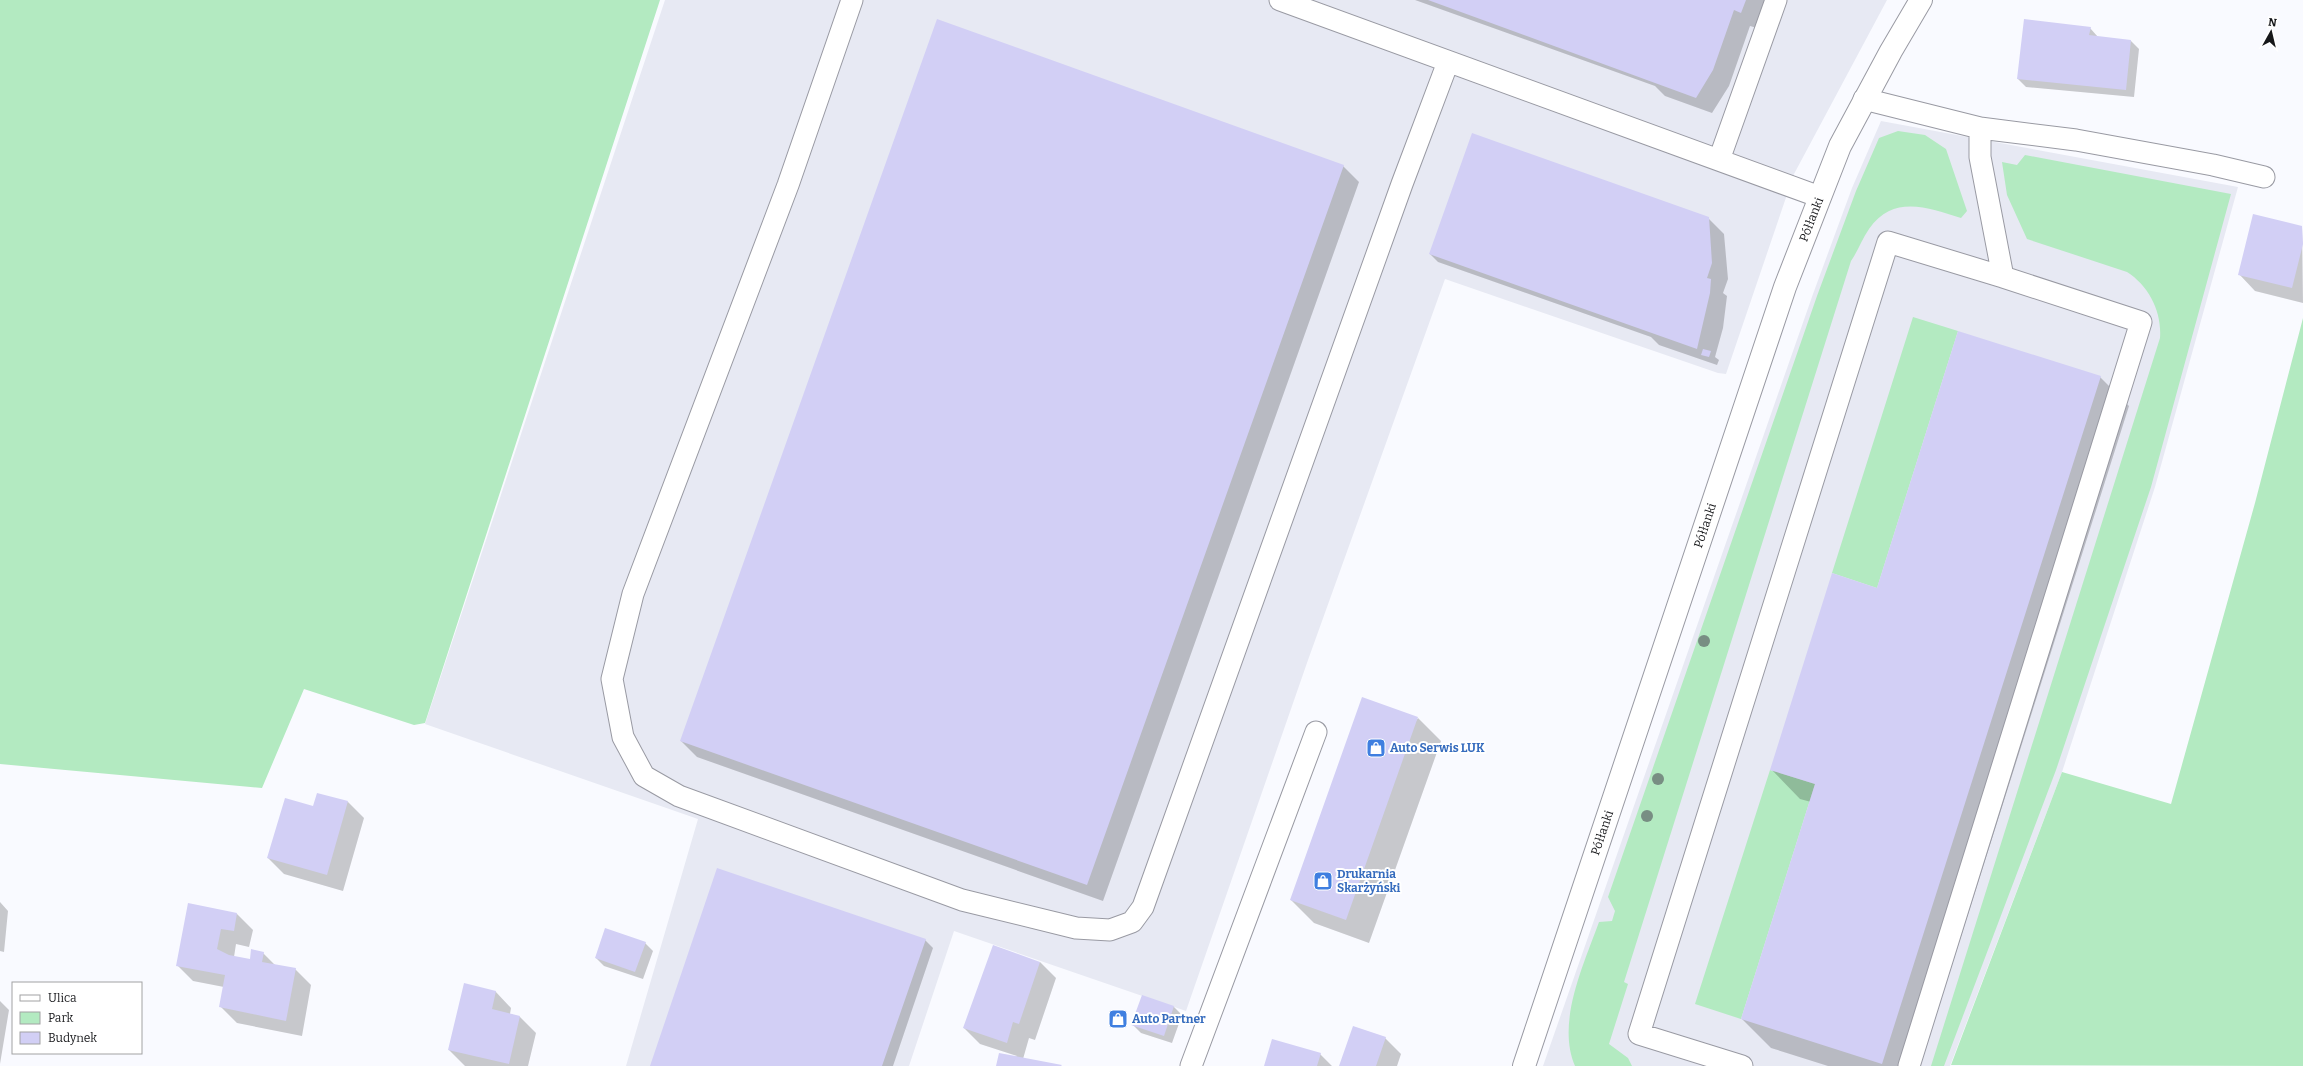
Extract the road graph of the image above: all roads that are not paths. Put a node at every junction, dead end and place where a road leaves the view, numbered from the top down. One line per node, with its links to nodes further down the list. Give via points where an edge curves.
1 (852, 0): 5 (lane, via 788,185 633,594 612,679 623,737 644,776 679,796 962,900 1076,928 1110,930 1132,922 1143,907)
2 (1280, 0): 5 (lane)
3 (1776, 0): 8 (lane)
4 (1921, 0): 6 (street, Półłanki)
5 (1448, 62): 8 (lane)
6 (1864, 99): 7 (lane); 10 (street, Półłanki, via 1840,146)
7 (1980, 128): 9 (lane, via 2076,140); 11 (lane, via 1980,156)
8 (1718, 160): 10 (lane)
9 (2264, 177)
10 (1820, 197): 14 (street, Półłanki, via 1785,287)
11 (2002, 277): 15 (lane, via 1888,242 1638,1034); 16 (lane, via 2141,322)
12 (1316, 732): 13 (lane)
13 (1191, 1066)
14 (1524, 1066)
15 (1742, 1066)
16 (1909, 1066)

